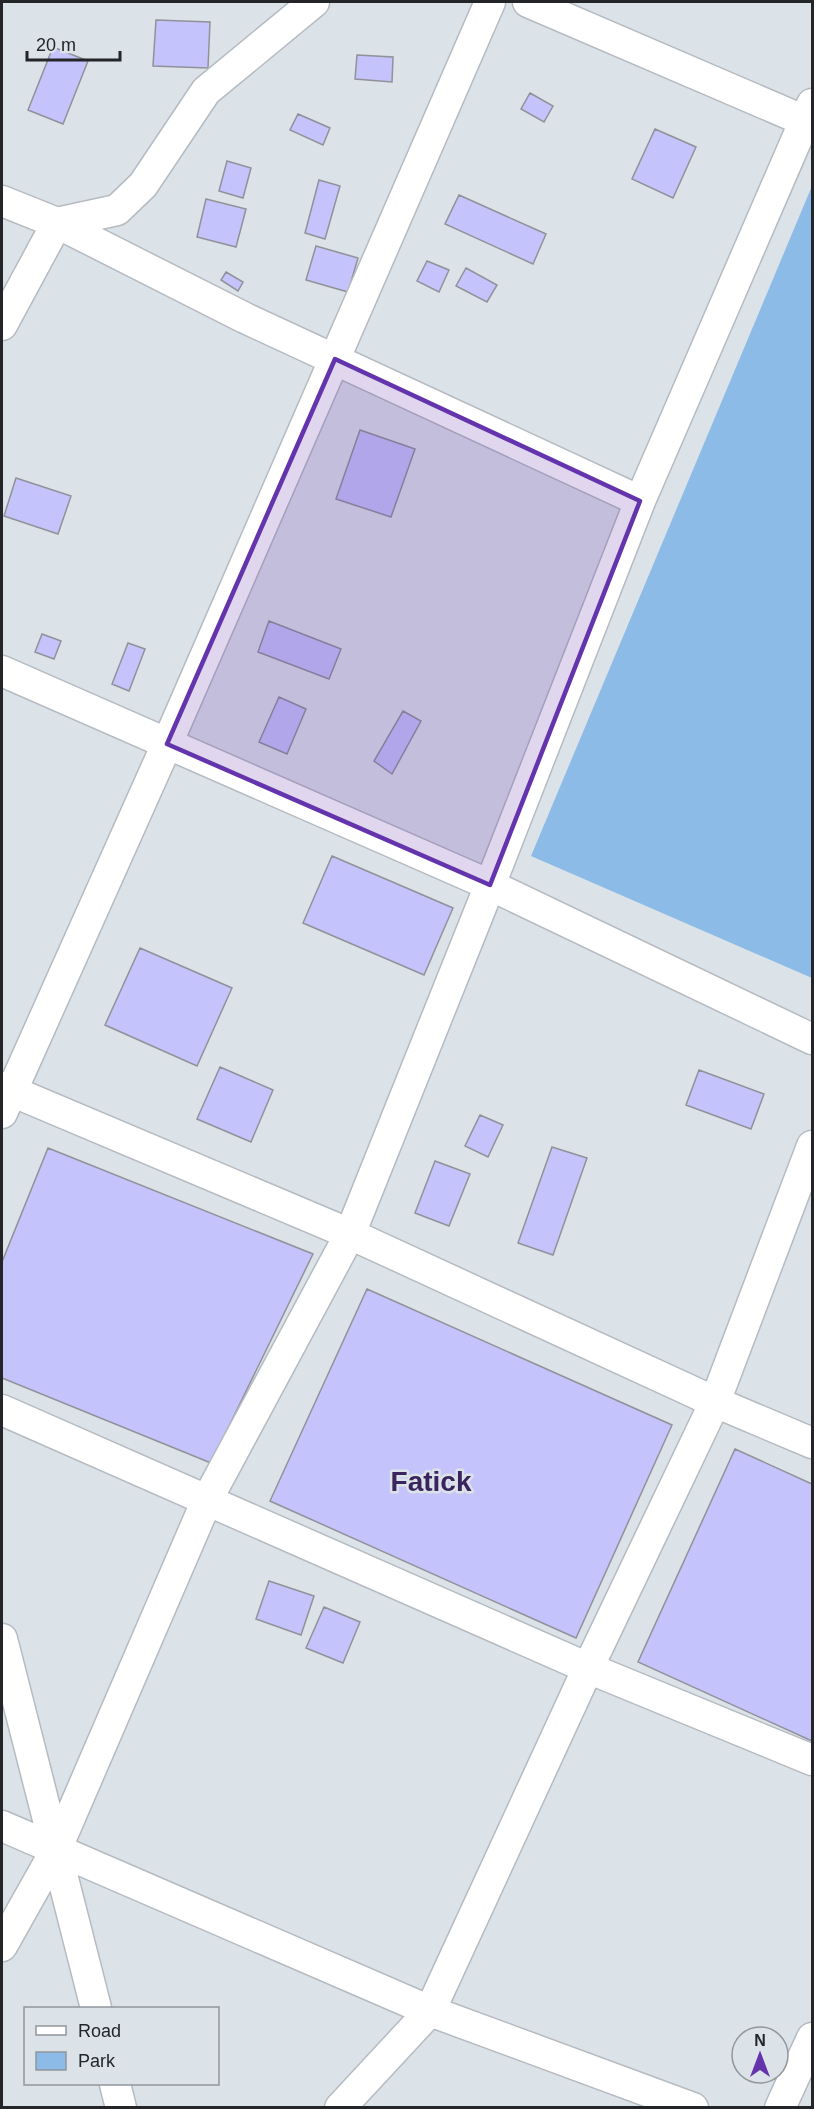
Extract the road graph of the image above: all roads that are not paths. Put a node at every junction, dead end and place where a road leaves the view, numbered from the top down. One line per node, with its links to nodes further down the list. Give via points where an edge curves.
1 (314, 2): 6 (street, via 206,91 143,185 117,210)
2 (490, 2): 8 (street)
3 (528, 2): 4 (street)
4 (810, 116): 9 (street)
5 (2, 201): 6 (street)
6 (57, 223): 7 (street); 8 (street, via 245,318)
7 (2, 325)
8 (335, 358): 9 (street); 11 (street)
9 (640, 501): 12 (street)
10 (2, 671): 11 (street)
11 (167, 744): 12 (street); 14 (street)
12 (490, 885): 13 (street); 16 (street)
13 (813, 1039)
14 (4, 1097): 16 (street)
15 (813, 1146): 17 (street)
16 (350, 1234): 17 (street); 20 (street)
17 (715, 1402): 19 (street); 22 (street)
18 (2, 1410): 20 (street)
19 (813, 1443)
20 (207, 1500): 22 (street); 25 (street)
21 (2, 1639): 25 (street)
22 (588, 1668): 23 (street); 28 (street)
23 (813, 1760)
24 (2, 1827): 25 (street)
25 (56, 1850): 26 (street); 27 (street); 28 (street)
26 (2, 1946)
27 (96, 2007)
28 (430, 2011): 32 (street); 33 (street)
29 (813, 2038): 34 (street)
30 (115, 2085): 31 (street)
31 (121, 2108)
32 (340, 2108)
33 (693, 2108)
34 (780, 2108)

